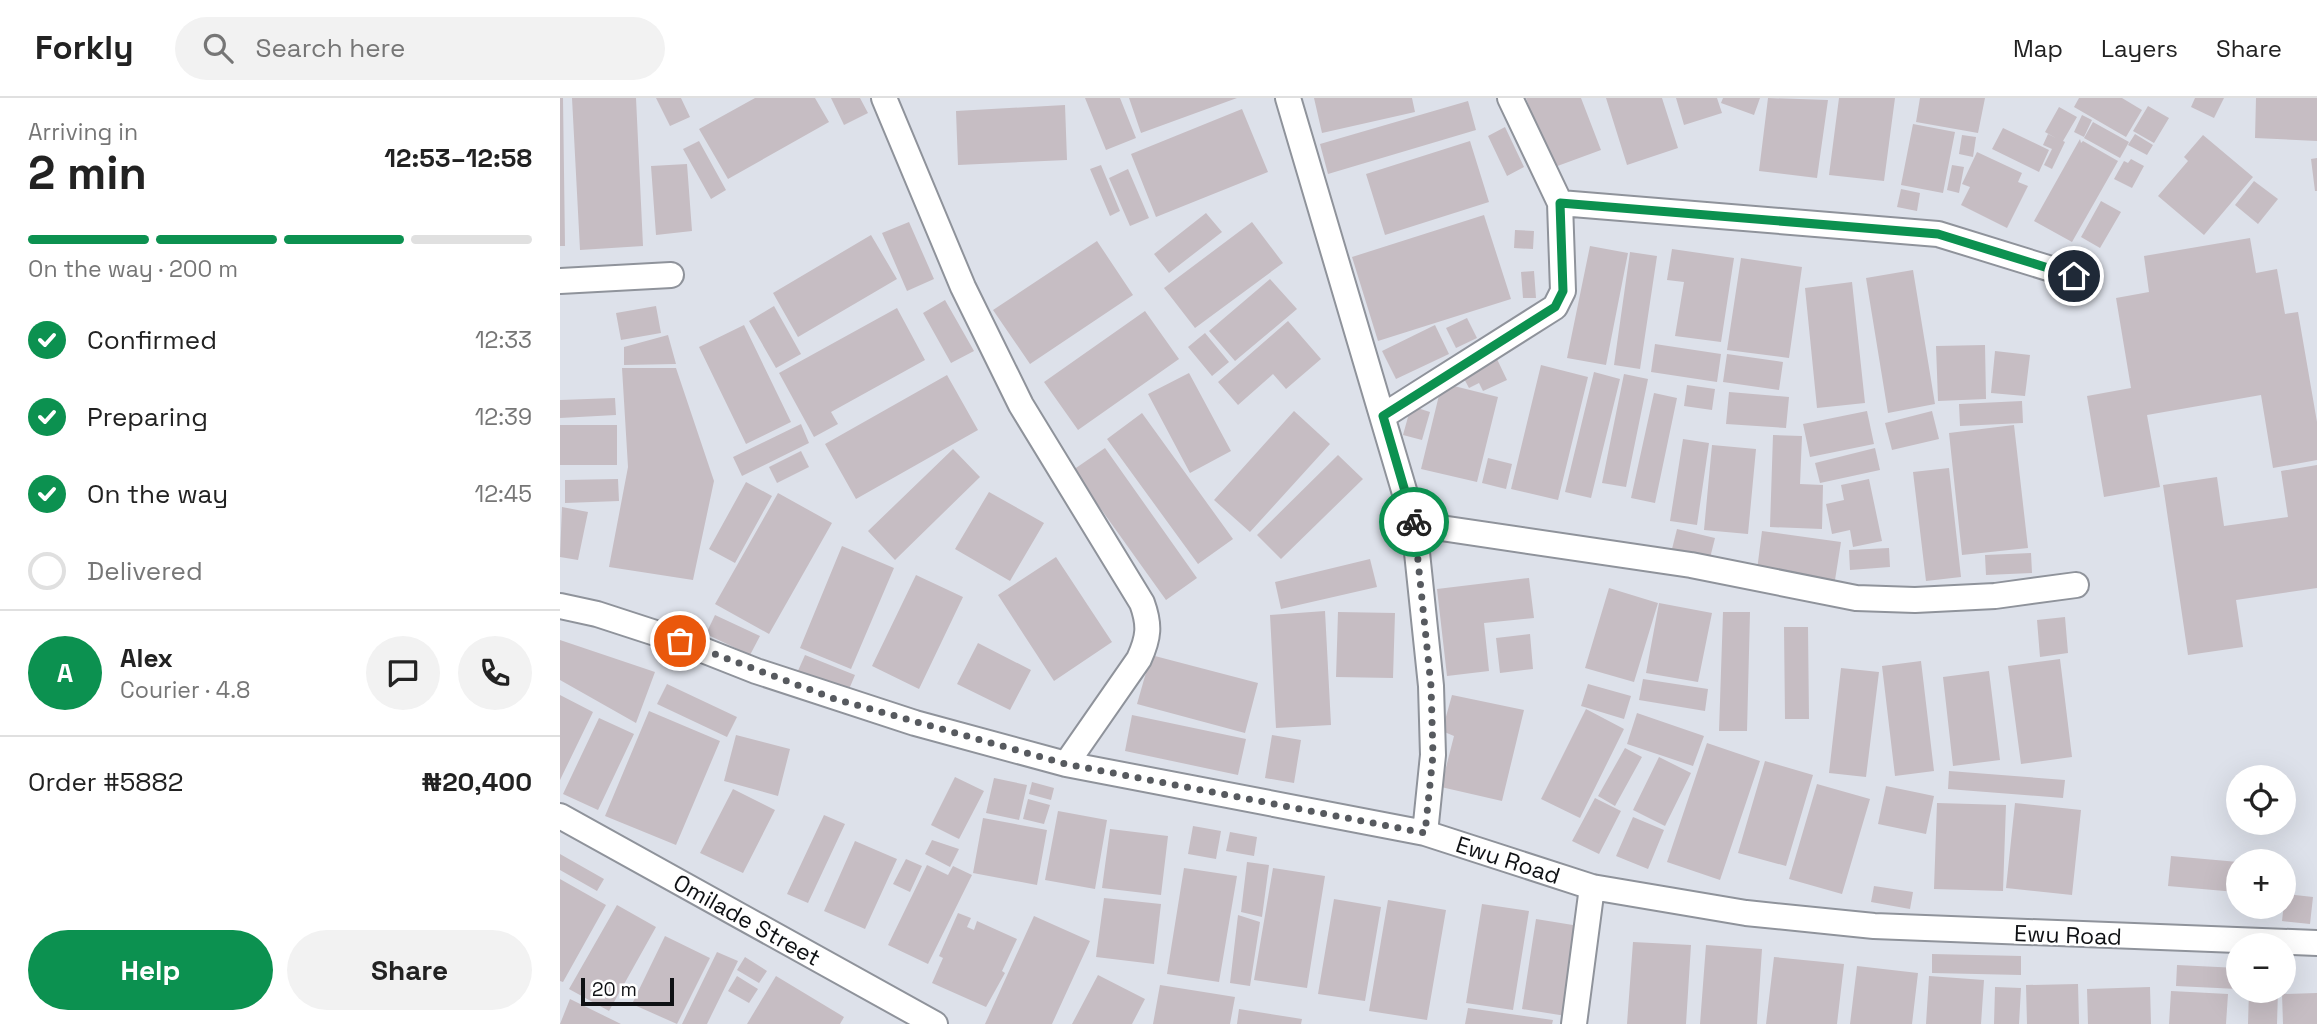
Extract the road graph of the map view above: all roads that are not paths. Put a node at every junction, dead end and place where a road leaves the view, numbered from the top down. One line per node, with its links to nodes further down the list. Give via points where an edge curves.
1 (884, 98): 12 (street, via 963,287 1021,405 1142,603 1149,622 1139,659)
2 (1288, 98): 8 (street)
3 (1510, 98): 4 (street)
4 (1560, 203): 6 (street, via 1938,234); 8 (street, via 1563,291 1555,307)
5 (671, 275): 7 (street)
6 (2074, 276)
7 (560, 281)
8 (1383, 416): 9 (street)
9 (1414, 524): 10 (street, via 1691,565 1856,598 1995,596); 14 (street, via 1431,686 1433,755)
10 (2076, 585)
11 (560, 606): 12 (street, Ewu Road, via 680,641 848,703)
12 (1066, 764): 14 (street, Ewu Road)
13 (560, 816): 17 (street, Omilade Street)
14 (1425, 833): 15 (street, Ewu Road)
15 (1592, 887): 16 (street, Ewu Road, via 1746,913 1874,926); 18 (street)
16 (2317, 943)
17 (935, 1024)
18 (1574, 1024)

